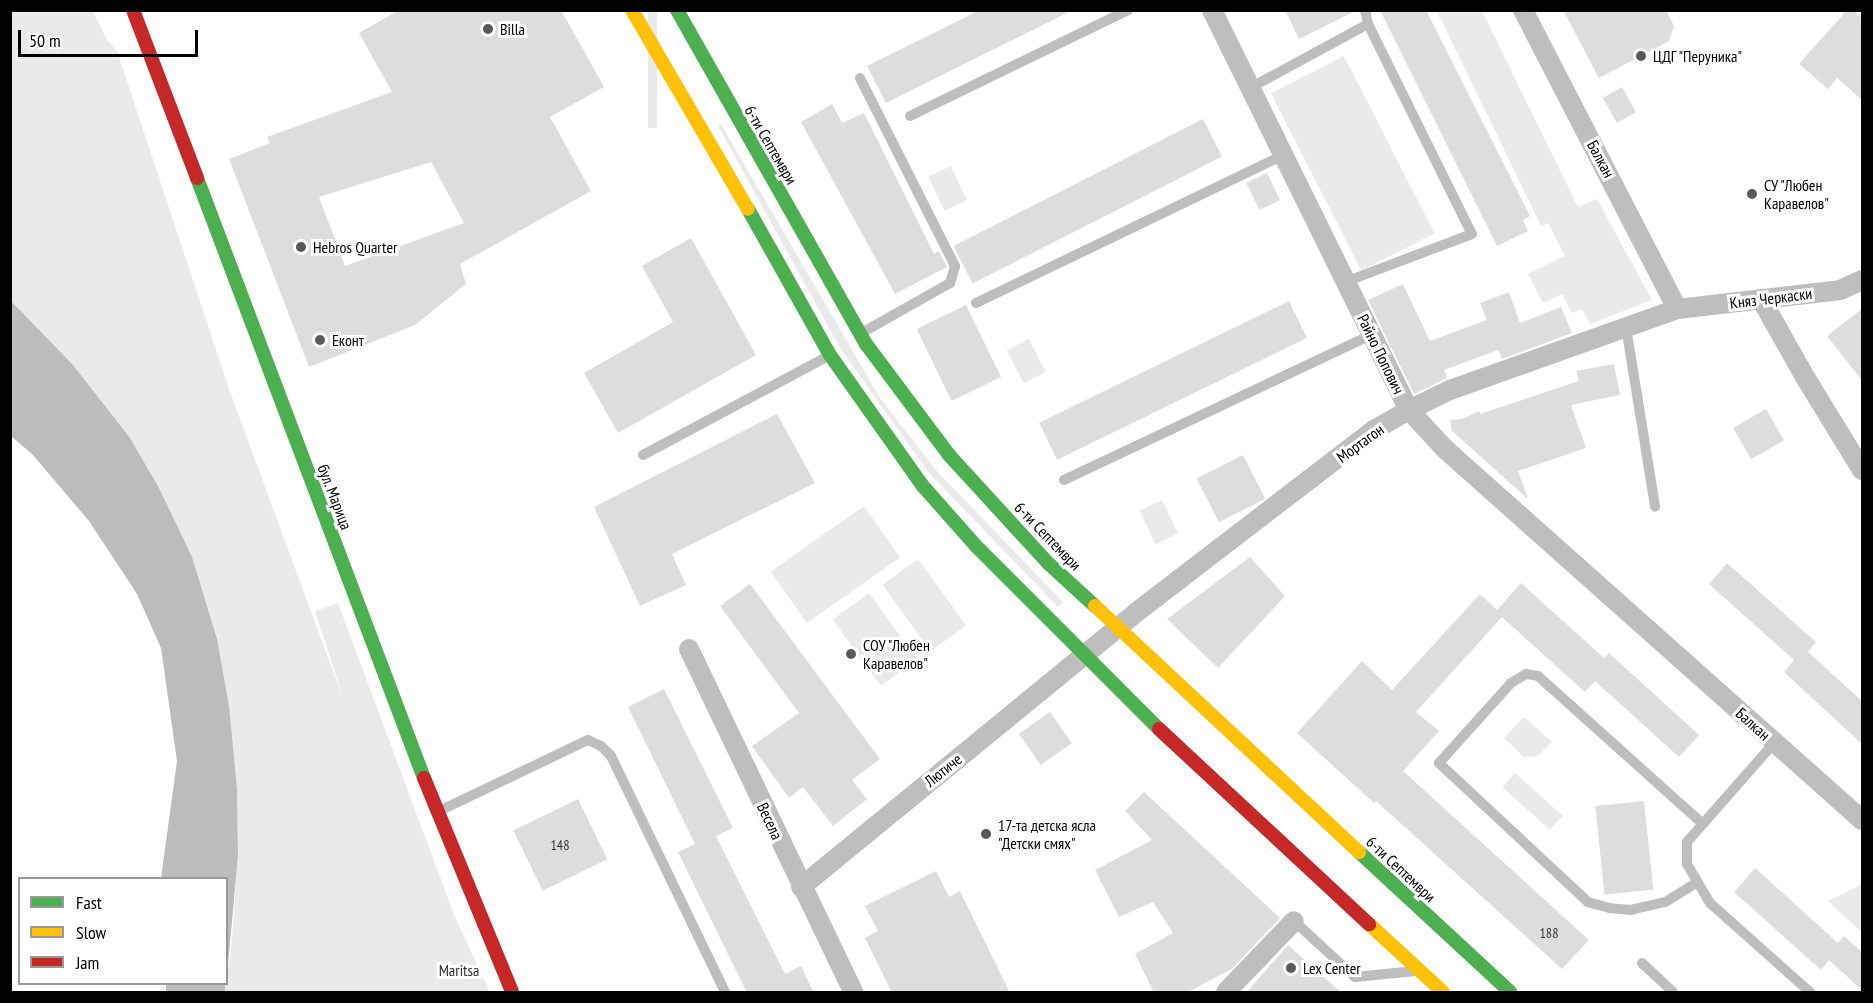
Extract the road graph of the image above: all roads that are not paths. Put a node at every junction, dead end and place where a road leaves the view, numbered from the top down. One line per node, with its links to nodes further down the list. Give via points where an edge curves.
1 (131, 10): 10 (main road, бул. Марица)
2 (140, 10): 10 (main road)
3 (632, 10): 23 (main road)
4 (677, 10): 21 (main road, 6-ти Септември)
5 (1128, 10): 13 (lane)
6 (1212, 10): 12 (street, Райно Попович)
7 (1365, 10): 9 (lane)
8 (1523, 10): 19 (street, Балкан)
9 (1368, 24): 12 (lane); 16 (lane, via 1472,234)
10 (143, 39): 34 (main road, бул. Марица)
11 (860, 78): 21 (lane, via 955,266 950,284)
12 (1250, 88): 14 (street, Райно Попович)
13 (910, 116)
14 (1283, 155): 16 (street, Райно Попович); 18 (lane)
15 (1863, 280): 17 (street, Княз Черкаски, via 1840,290)
16 (1345, 282): 22 (street, Райно Попович)
17 (1761, 298): 19 (street, Княз Черкаски); 26 (street, via 1804,377)
18 (976, 303)
19 (1677, 309): 20 (street, Мортагон)
20 (1626, 327): 24 (street, Мортагон, via 1450,390); 28 (lane)
21 (860, 334): 30 (main road, 6-ти Септември, via 949,455 1048,563)
22 (1371, 335): 24 (street, Райно Попович); 27 (lane)
23 (830, 355): 25 (lane); 32 (main road, via 922,485 976,546)
24 (1409, 410): 29 (street, Райно Попович, via 1445,449); 30 (street, Мортагон, via 1368,435)
25 (643, 454)
26 (1863, 470)
27 (1064, 480)
28 (1655, 507)
29 (1646, 626): 33 (street, Балкан)
30 (1117, 629): 32 (street, Мортагон); 47 (main road, 6-ти Септември)
31 (689, 649): 38 (street, Весела)
32 (1086, 655): 38 (street, Лютиче); 41 (main road, via 1175,746)
33 (1774, 743): 35 (street, Балкан); 36 (lane)
34 (437, 812): 42 (main road, бул. Марица); 43 (lane, via 588,740 601,746 611,756)
35 (1863, 820)
36 (1702, 823): 37 (lane, via 1687,842 1687,864); 37 (lane, via 1538,676 1526,674 1511,683 1439,763 1588,902 1631,910 1665,902)
37 (1696, 884): 49 (lane, via 1710,903)
38 (801, 887): 44 (street, Весела)
39 (1294, 921): 41 (lane, via 1355,976); 45 (street)
40 (1642, 963): 48 (lane)
41 (1418, 971): 46 (main road)
42 (512, 993)
43 (725, 993)
44 (853, 993)
45 (1226, 993)
46 (1443, 993)
47 (1510, 993)
48 (1673, 993)
49 (1810, 993)

